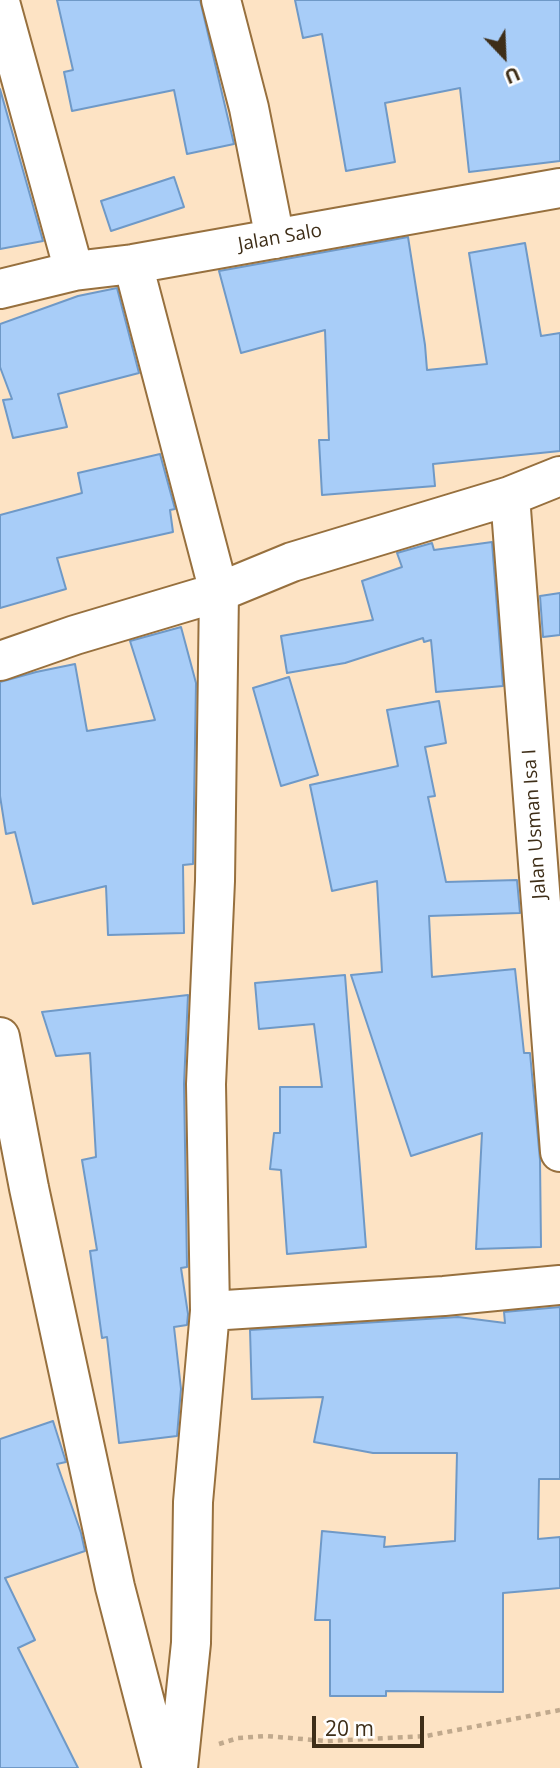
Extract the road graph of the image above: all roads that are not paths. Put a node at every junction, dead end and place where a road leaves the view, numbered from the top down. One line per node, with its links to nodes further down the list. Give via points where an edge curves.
1 (221, 0): 4 (street)
2 (1, 9): 6 (street)
3 (560, 187): 4 (street, Jalan Salo)
4 (275, 239): 5 (street, Jalan Salo)
5 (133, 264): 6 (street, Jalan Salo); 10 (street)
6 (74, 271): 7 (street, Jalan Salo)
7 (0, 289)
8 (560, 476): 9 (street)
9 (510, 496): 10 (street, via 292,562); 13 (street, Jalan Usman Isa I)
10 (219, 592): 11 (street); 15 (street, via 215,881 206,1084)
11 (0, 661)
12 (0, 1037): 16 (street, via 115,1587)
13 (560, 1152)
14 (560, 1285): 15 (street)
15 (210, 1311): 16 (street, via 194,1502 191,1643)
16 (174, 1760)

